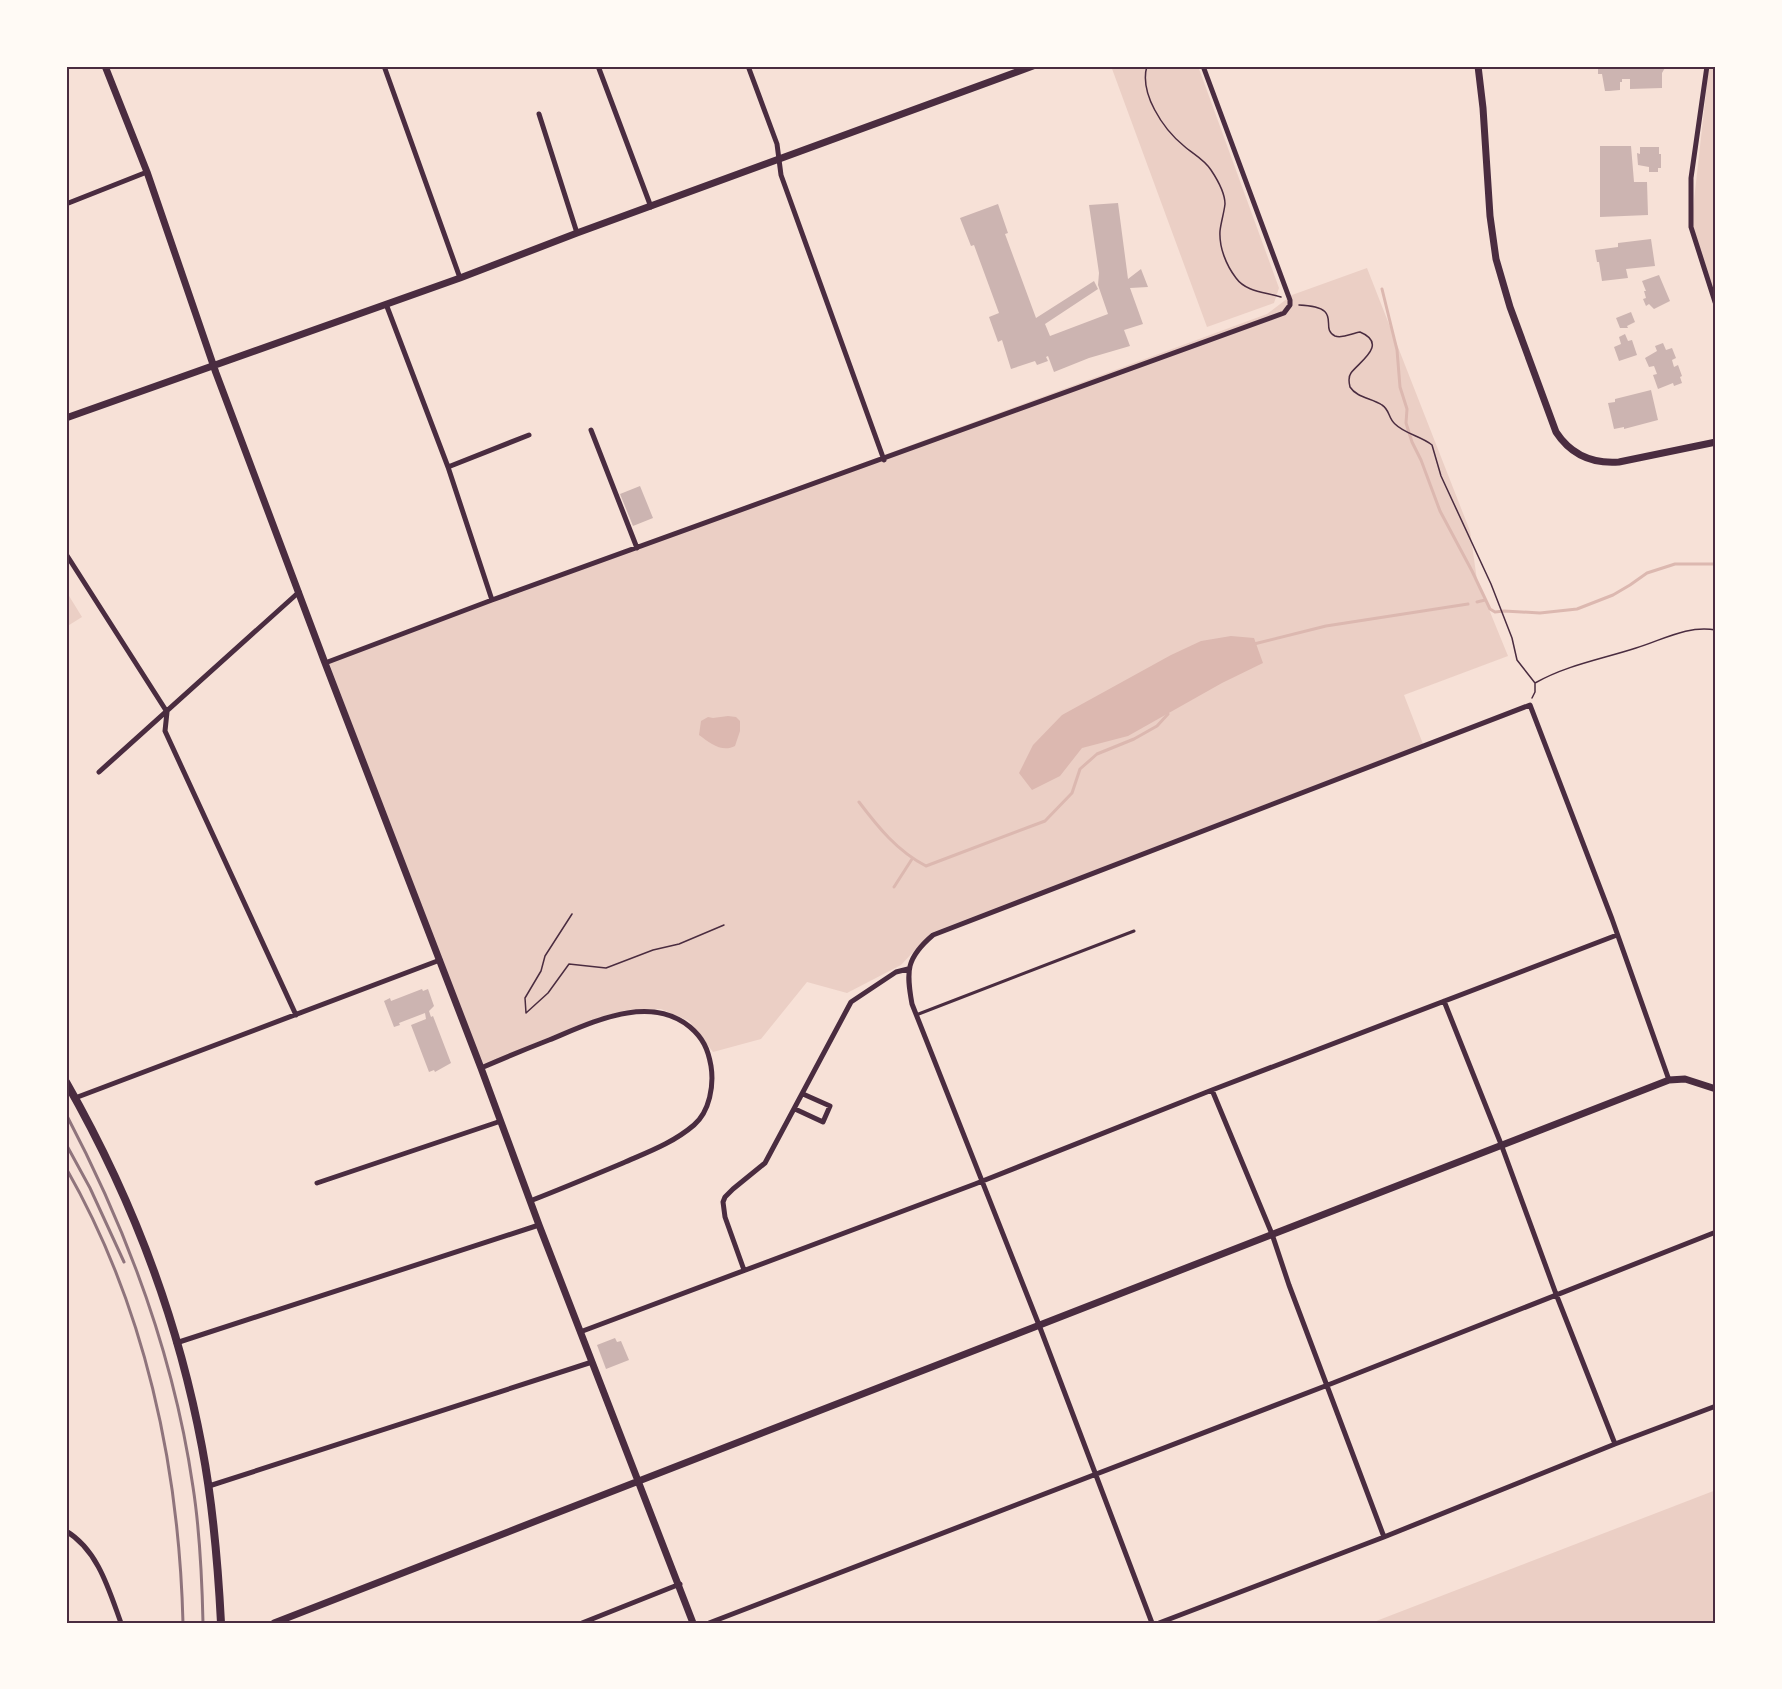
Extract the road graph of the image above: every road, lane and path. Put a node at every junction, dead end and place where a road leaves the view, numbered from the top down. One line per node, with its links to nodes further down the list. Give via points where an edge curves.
1 (105, 66): 12 (street)
2 (384, 66): 16 (street)
3 (598, 66): 14 (street)
4 (748, 66): 11 (street, via 777,144)
5 (1033, 66): 11 (street)
6 (1147, 66): 17 (path, via 1145,85 1154,107 1175,138 1205,162 1220,186 1225,203 1221,247 1234,276 1250,290)
7 (1203, 66): 26 (street, via 1290,300 1287,310)
8 (1478, 66): 25 (street, via 1496,259 1556,432 1576,454 1604,462)
9 (1707, 66): 19 (street, via 1691,178 1691,227)
10 (539, 114): 15 (street)
11 (779, 160): 14 (street); 26 (street, via 781,175)
12 (147, 172): 13 (street); 21 (street)
13 (66, 204)
14 (651, 207): 15 (street)
15 (578, 233): 16 (street)
16 (460, 278): 18 (street)
17 (1283, 299)
18 (386, 304): 21 (street); 27 (street)
19 (1716, 304)
20 (1298, 305): 34 (path, via 1323,308 1335,336 1360,332 1370,339 1370,353 1351,374 1350,387 1357,395 1385,407 1400,428 1432,445 1441,476 1508,626 1517,660)
21 (214, 366): 22 (street); 30 (street)
22 (66, 418)
23 (591, 430): 28 (street)
24 (530, 435): 27 (street)
25 (1716, 442)
26 (884, 459): 28 (street)
27 (448, 467): 31 (street)
28 (637, 548): 31 (street)
29 (66, 554): 36 (street)
30 (299, 592): 33 (street); 36 (street)
31 (492, 600): 33 (street)
32 (1716, 630): 34 (path, via 1672,633)
33 (325, 663): 42 (street)
34 (1535, 683): 35 (path)
35 (1530, 705): 41 (street); 43 (street, via 933,935 922,944)
36 (167, 712): 37 (street); 45 (street, via 165,731)
37 (99, 772)
38 (572, 914): 39 (path, via 545,956 525,998 526,1013 548,993 569,964 606,968)
39 (724, 925)
40 (1134, 931): 46 (lane)
41 (1617, 935): 44 (street); 48 (street)
42 (440, 960): 45 (street); 47 (street)
43 (908, 969): 46 (street); 52 (street, via 896,972 851,1002)
44 (1444, 1001): 51 (street); 56 (street)
45 (296, 1015): 53 (street)
46 (916, 1015): 57 (street)
47 (481, 1068): 55 (street); 59 (street, via 607,1018 634,1012 661,1012 683,1021 708,1050 711,1090 697,1123 674,1140)
48 (1669, 1080): 50 (street, via 1685,1079); 56 (street)
49 (66, 1082): 53 (main road)
50 (1716, 1089)
51 (1212, 1090): 57 (street); 62 (street)
52 (803, 1094): 54 (street); 54 (street, via 830,1106 823,1122)
53 (75, 1098): 67 (main road, via 138,1232)
54 (795, 1109): 63 (street, via 765,1163 732,1189 723,1202)
55 (501, 1121): 58 (street); 59 (street)
56 (1501, 1144): 62 (street); 64 (street)
57 (981, 1181): 63 (street); 65 (street)
58 (317, 1183)
59 (530, 1201): 60 (street)
60 (539, 1225): 66 (street); 67 (street)
61 (1716, 1232): 64 (street)
62 (1272, 1234): 65 (street); 69 (street)
63 (744, 1270): 66 (street)
64 (1556, 1294): 69 (street); 71 (street)
65 (1039, 1325): 72 (street); 73 (street)
66 (580, 1332): 68 (street)
67 (177, 1343): 74 (main road)
68 (592, 1362): 73 (street); 74 (street)
69 (1328, 1385): 72 (street); 76 (street)
70 (1716, 1406): 71 (street)
71 (1615, 1444): 76 (street)
72 (1095, 1475): 83 (street); 84 (street)
73 (639, 1480): 77 (street); 80 (street)
74 (209, 1486): 79 (main road)
75 (66, 1531): 78 (street, via 78,1538 98,1564)
76 (1384, 1537): 85 (street)
77 (680, 1584): 81 (street); 82 (street)
78 (121, 1623)
79 (221, 1623)
80 (274, 1623)
81 (582, 1623)
82 (693, 1623)
83 (709, 1623)
84 (1152, 1623)
85 (1159, 1623)

